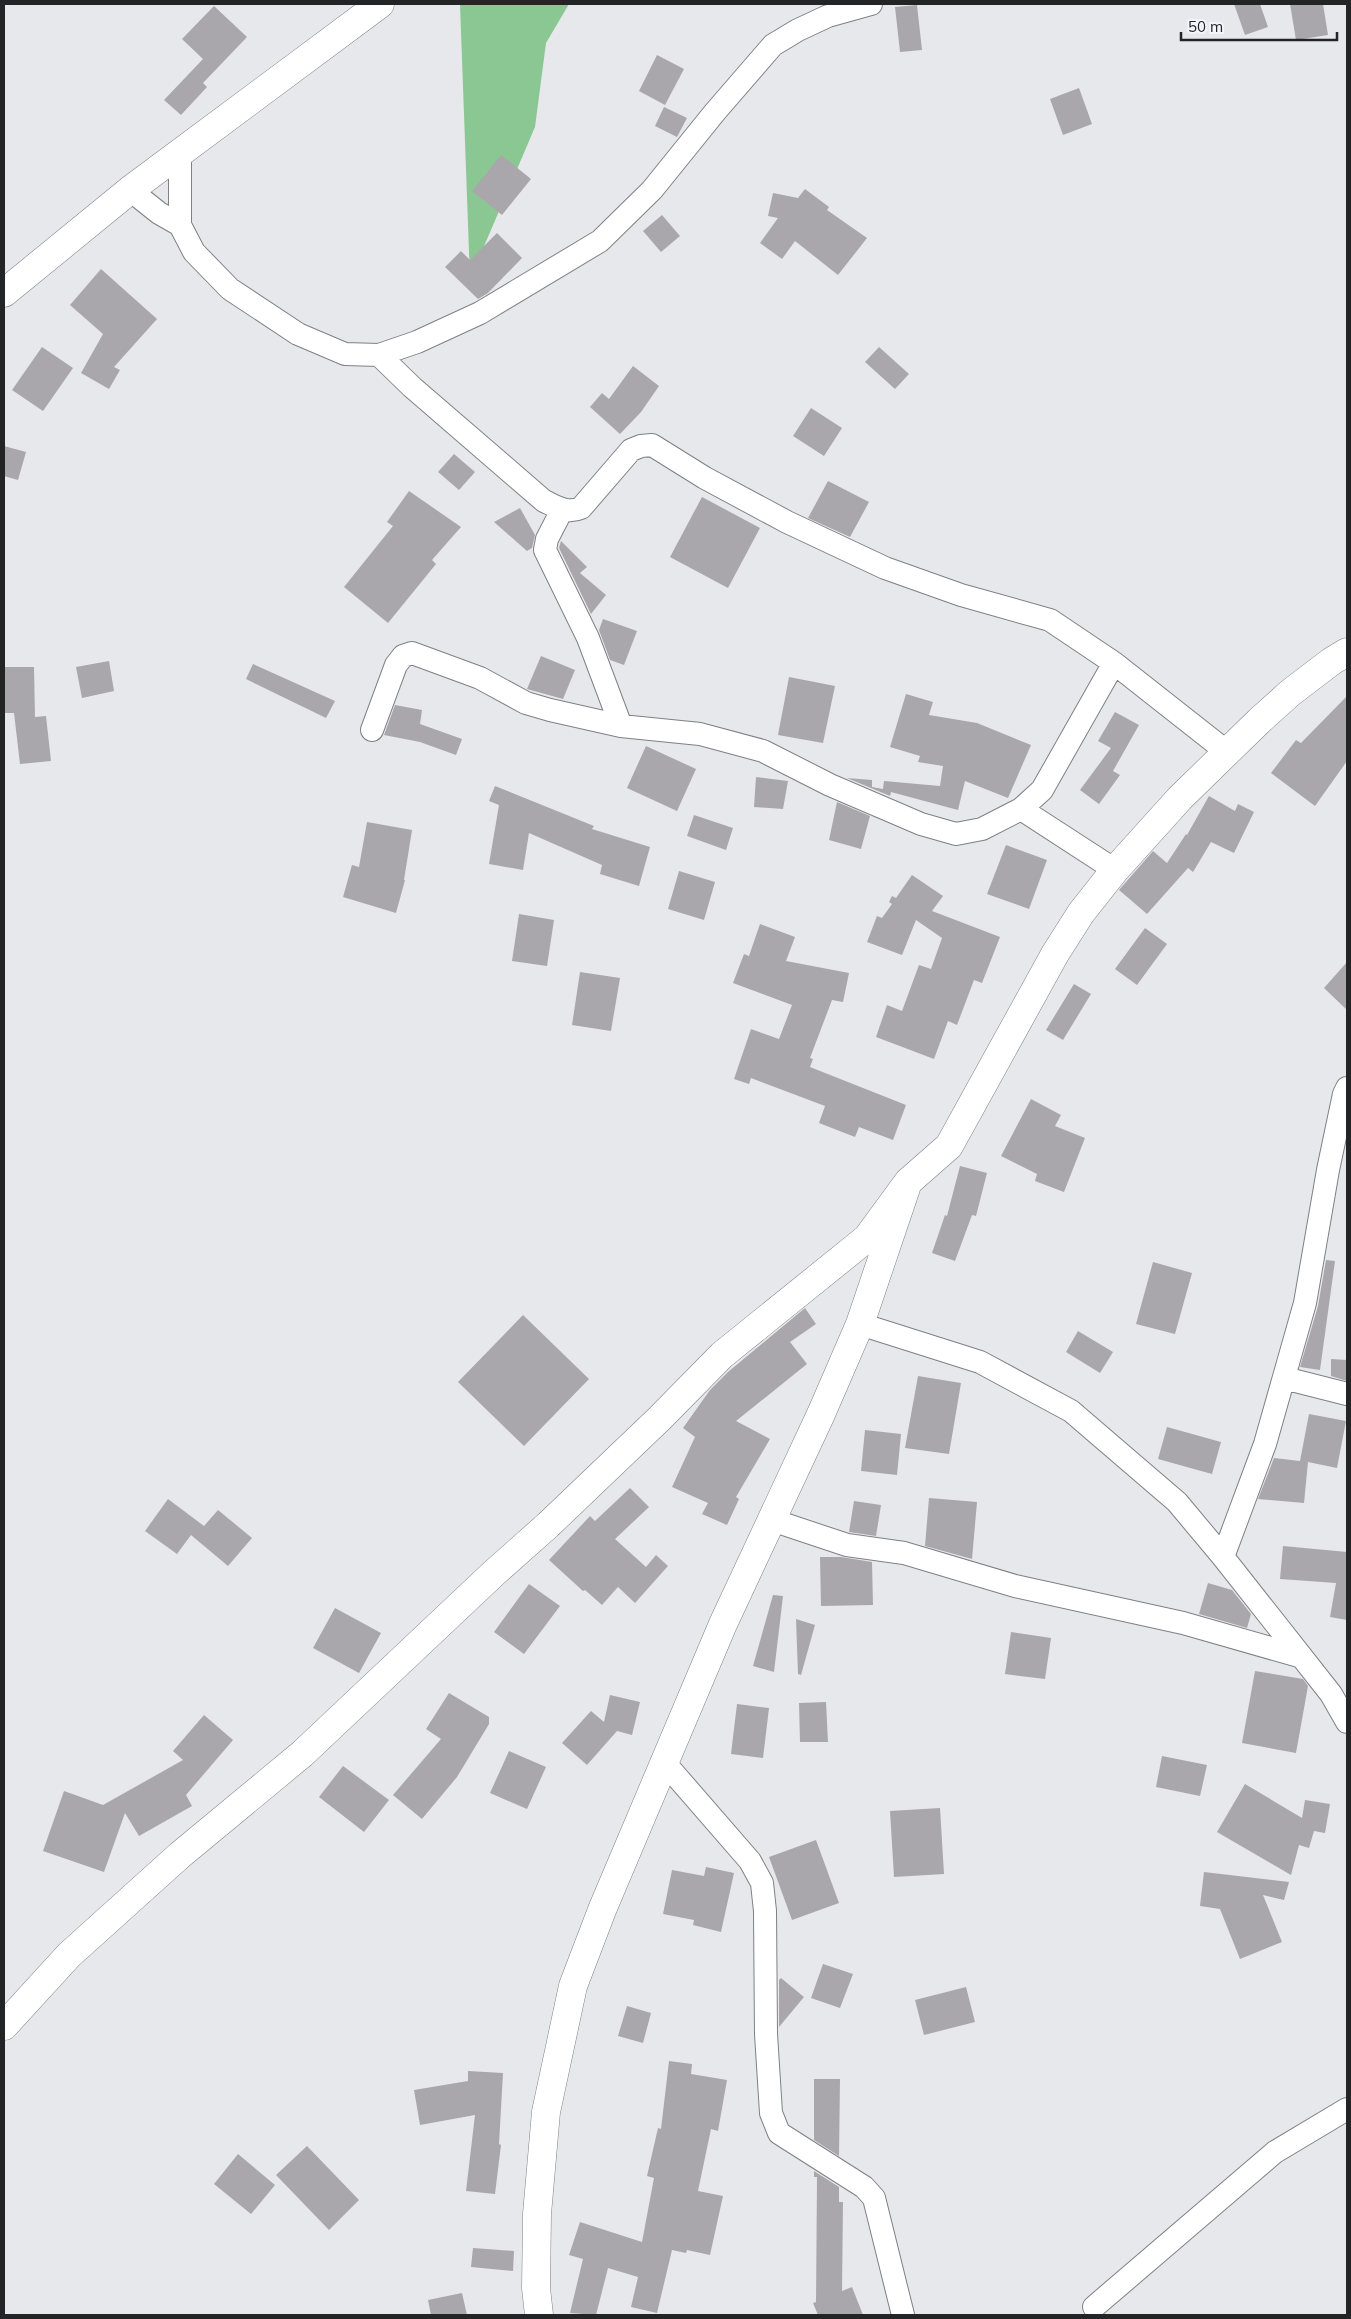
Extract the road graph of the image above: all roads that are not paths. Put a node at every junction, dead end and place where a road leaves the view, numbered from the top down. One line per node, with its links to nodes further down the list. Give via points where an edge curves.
1 (380, 4): 3 (main road)
2 (871, 4): 7 (street, via 828,16 773,45 652,190 600,241 480,313 417,342)
3 (180, 155): 4 (main road); 5 (street)
4 (130, 190): 5 (street); 6 (main road)
5 (180, 225): 7 (street, via 194,252 230,289 298,334 345,354)
6 (4, 293)
7 (379, 355): 8 (street, via 544,501)
8 (562, 510): 10 (street, via 581,508 631,450 652,445 705,478 885,568 962,595 1050,620); 11 (street, via 545,550 588,638)
9 (1347, 652): 13 (main road, via 1290,693)
10 (1114, 663): 13 (street); 14 (street, via 1042,790)
11 (621, 726): 12 (street, via 526,703 480,678 412,653 403,656 396,665); 14 (street, via 700,734 763,751 830,785 921,824 956,834 982,829)
12 (372, 730)
13 (1227, 752): 15 (main road)
14 (1021, 809): 15 (street)
15 (1115, 870): 17 (main road, via 1081,913 1055,954 949,1146)
16 (1347, 1088): 19 (street, via 1328,1170 1305,1304)
17 (908, 1182): 18 (main road); 26 (main road, via 867,1238 722,1355 548,1526 494,1572 302,1754 180,1855 69,1955)
18 (860, 1324): 21 (main road); 22 (street, via 980,1362 1071,1411 1177,1502)
19 (1284, 1378): 20 (street); 22 (street, via 1265,1444)
20 (1347, 1394)
21 (772, 1520): 23 (street, via 847,1545 904,1553 1014,1586 1183,1624); 25 (main road)
22 (1223, 1557): 23 (street)
23 (1302, 1657): 24 (street, via 1331,1694)
24 (1347, 1722)
25 (664, 1762): 29 (main road, via 573,1986 546,2112 537,2214); 30 (street, via 750,1861 762,1883 771,2113 779,2133 864,2187 874,2198)
26 (4, 2026)
27 (1347, 2109): 28 (street, via 1275,2152)
28 (1094, 2307)
29 (538, 2315)
30 (903, 2315)

